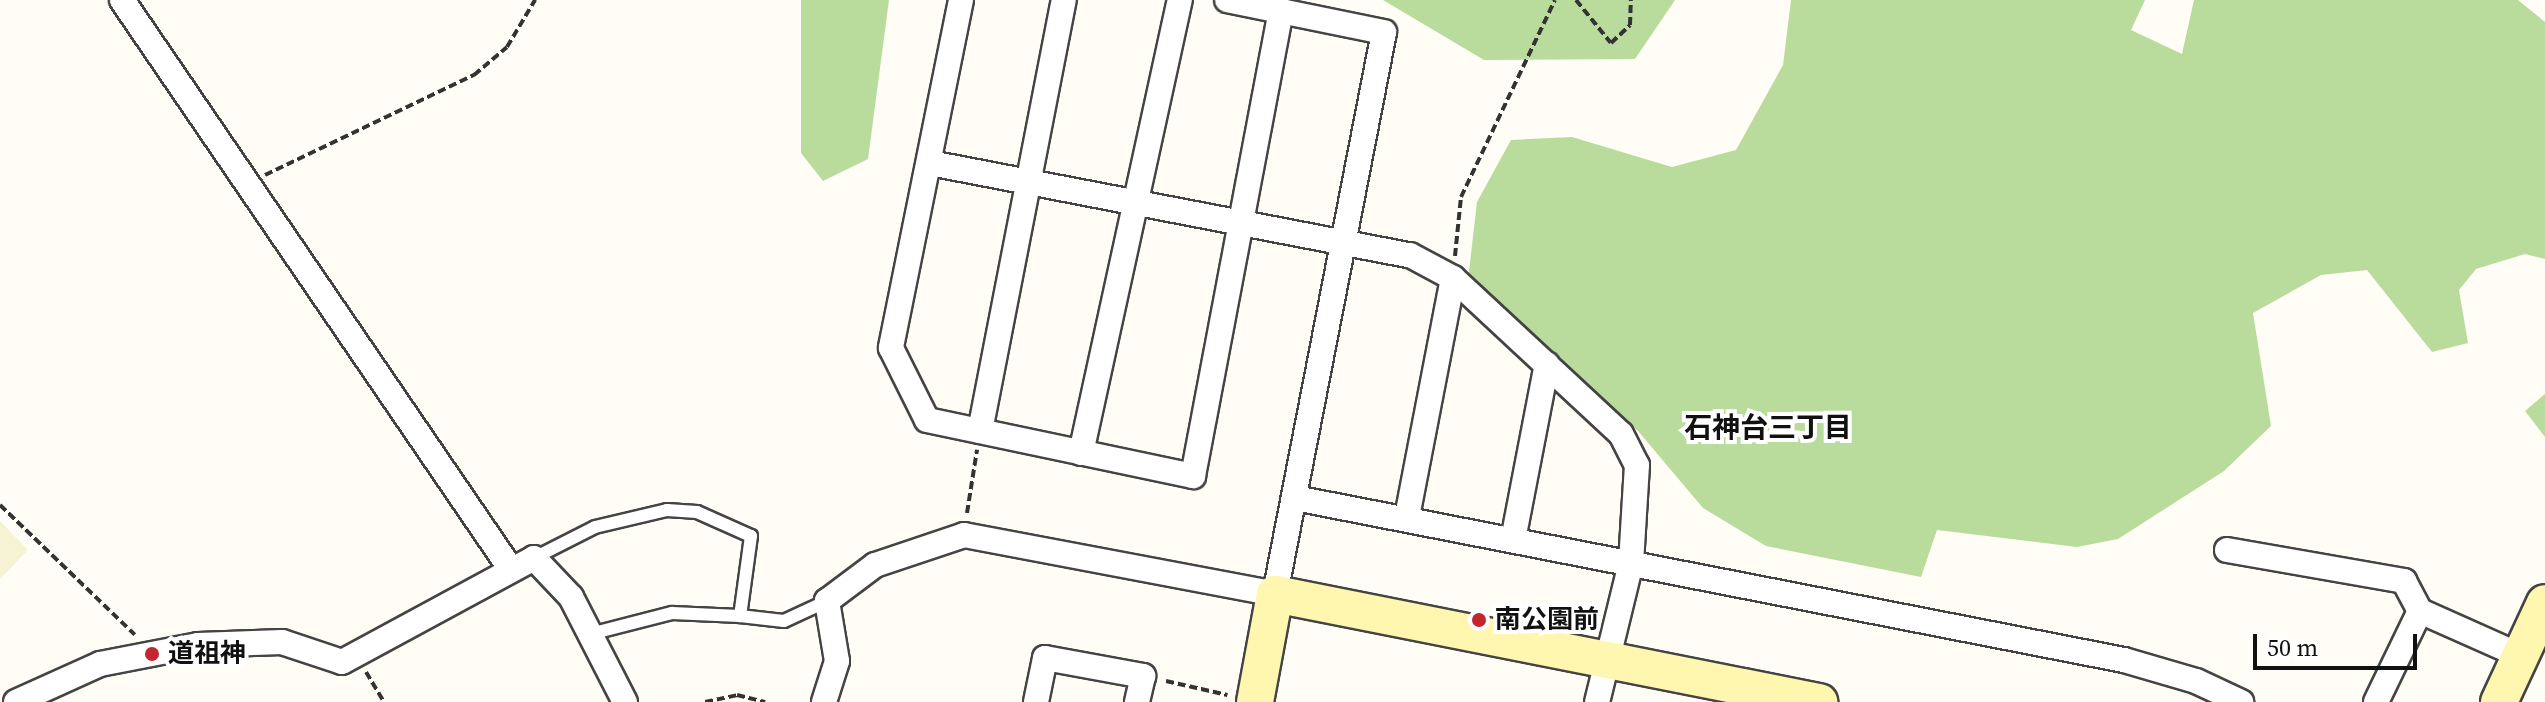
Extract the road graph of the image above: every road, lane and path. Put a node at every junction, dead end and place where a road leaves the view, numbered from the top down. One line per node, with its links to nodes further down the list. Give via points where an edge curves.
1 (122, 0): 13 (street)
2 (535, 0): 13 (path, via 507,47 474,75)
3 (961, 0): 11 (street)
4 (1064, 0): 12 (street)
5 (1180, 0): 14 (street)
6 (1227, 0): 10 (street)
7 (1555, 0): 17 (path, via 1461,197)
8 (1576, 0): 9 (path, via 1611,43 1630,25)
9 (1631, 0)
10 (1281, 10): 15 (street); 16 (street, via 1384,32)
11 (930, 163): 12 (street); 19 (street, via 891,348 927,420)
12 (1029, 183): 14 (street); 19 (street)
13 (247, 184): 29 (street)
14 (1137, 205): 15 (street); 20 (street)
15 (1241, 222): 16 (street); 20 (street, via 1193,476)
16 (1345, 242): 17 (street, via 1410,255); 21 (street)
17 (1453, 278): 18 (street); 23 (street)
18 (1547, 364): 25 (street); 28 (street, via 1621,434 1637,465)
19 (980, 431): 20 (street); 24 (path)
20 (1081, 453)
21 (1295, 498): 23 (street); 30 (street)
22 (0, 505): 36 (path)
23 (1407, 517): 25 (street)
24 (964, 535): 30 (street); 31 (street, via 875,565)
25 (1513, 540): 28 (street)
26 (2227, 550): 33 (street, via 2404,581)
27 (534, 558): 29 (street); 34 (lane, via 595,527 667,510 697,512 751,536); 35 (street, via 571,597)
28 (1631, 563): 39 (street); 52 (street, via 2124,660 2196,681)
29 (510, 568): 37 (street)
30 (1275, 594): 39 (street); 41 (street)
31 (827, 601): 34 (lane, via 784,621); 47 (street, via 837,661)
32 (2545, 603): 38 (street)
33 (2420, 611): 38 (street); 53 (street)
34 (740, 616): 35 (lane, via 672,613)
35 (590, 634): 44 (street)
36 (151, 651): 37 (street, via 282,642 342,662); 42 (street, via 100,664)
37 (357, 656): 43 (path)
38 (2521, 656): 54 (street)
39 (1605, 661): 50 (street); 51 (street)
40 (1143, 676): 41 (path); 48 (street, via 1045,658); 49 (street)
41 (1255, 701)
42 (16, 702)
43 (384, 702)
44 (625, 702)
45 (705, 702): 46 (path, via 737,695)
46 (765, 702)
47 (824, 702)
48 (1036, 702)
49 (1137, 702)
50 (1597, 702)
51 (1819, 702)
52 (2241, 702)
53 (2376, 702)
54 (2499, 702)

